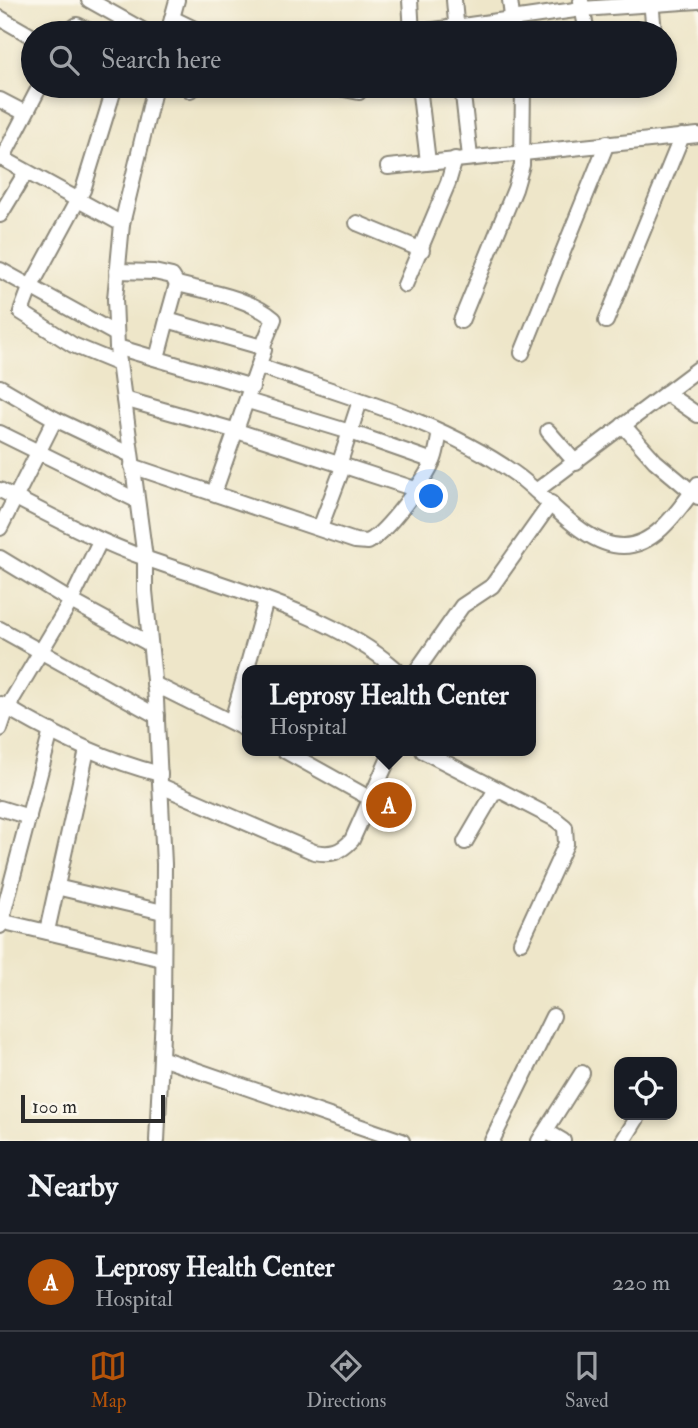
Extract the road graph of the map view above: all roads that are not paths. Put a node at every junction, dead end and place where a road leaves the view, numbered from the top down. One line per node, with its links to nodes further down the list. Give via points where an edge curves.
1 (89, 0): 11 (street)
2 (177, 0): 10 (street)
3 (410, 0): 14 (street)
4 (454, 0): 15 (street)
5 (510, 0): 16 (street)
6 (698, 1): 7 (street)
7 (651, 2): 8 (street); 18 (street)
8 (581, 5): 17 (street)
9 (0, 18): 19 (street)
10 (172, 18): 12 (street); 13 (street)
11 (127, 21)
12 (171, 21)
13 (178, 21)
14 (412, 21)
15 (456, 21)
16 (512, 21)
17 (532, 21)
18 (652, 21)
19 (21, 30)
20 (34, 98): 27 (street)
21 (111, 98): 38 (street)
22 (152, 98): 41 (street)
23 (420, 98): 35 (street)
24 (464, 98): 32 (street)
25 (523, 98): 31 (street)
26 (0, 100): 27 (street)
27 (25, 114): 33 (street)
28 (698, 135): 29 (street)
29 (682, 136): 30 (street); 50 (street)
30 (607, 143): 31 (street); 53 (street)
31 (523, 152): 32 (street); 49 (street, via 515,189)
32 (470, 157): 34 (street)
33 (1, 158): 37 (street)
34 (455, 159): 35 (street); 42 (street)
35 (428, 162): 36 (street)
36 (388, 167)
37 (26, 172): 38 (street); 39 (street)
38 (79, 201): 41 (street); 47 (street)
39 (0, 215)
40 (357, 223): 42 (street)
41 (122, 224): 44 (street)
42 (422, 250): 46 (street)
43 (0, 270): 47 (street)
44 (117, 271): 45 (street, via 166,274); 51 (street)
45 (177, 284): 48 (street); 52 (street, via 242,301 274,318)
46 (405, 285)
47 (30, 288): 51 (street); 55 (street, via 22,314 73,345)
48 (167, 320): 52 (street); 54 (street)
49 (461, 321)
50 (606, 321)
51 (116, 340): 54 (street); 55 (street)
52 (262, 348): 56 (street)
53 (522, 353)
54 (157, 358): 60 (street)
55 (119, 364): 61 (street)
56 (259, 366): 60 (street); 62 (street)
57 (698, 369): 59 (street)
58 (0, 387): 64 (street)
59 (666, 393): 63 (street); 65 (street)
60 (250, 394): 66 (street); 68 (street)
61 (124, 399): 66 (street); 72 (street)
62 (360, 401): 68 (street); 69 (street)
63 (698, 415)
64 (55, 419): 71 (street); 72 (street)
65 (623, 425): 74 (street); 79 (street, via 655,461)
66 (237, 431): 75 (street); 80 (street)
67 (548, 431): 74 (street)
68 (351, 432): 73 (street); 75 (street)
69 (440, 432): 73 (street); 78 (street, via 496,461)
70 (0, 433): 71 (street)
71 (40, 452): 81 (street); 82 (street)
72 (132, 461): 80 (street); 82 (street)
73 (433, 461): 76 (street)
74 (576, 463): 78 (street)
75 (341, 466): 76 (street); 85 (street)
76 (415, 489): 85 (street, via 383,531 368,542)
77 (0, 490): 81 (street)
78 (536, 491): 83 (street)
79 (696, 491): 83 (street, via 654,536 623,546 593,538)
80 (214, 493): 85 (street)
81 (15, 498): 84 (street); 86 (street)
82 (136, 499): 88 (street)
83 (551, 503): 96 (street, via 492,586 462,606)
84 (0, 528)
85 (320, 528)
86 (100, 541): 88 (street); 90 (street)
87 (0, 558): 90 (street)
88 (145, 558): 89 (street); 92 (street)
89 (266, 600): 94 (street); 95 (street, via 358,641)
90 (71, 601): 92 (street); 93 (street)
91 (0, 629): 93 (street)
92 (150, 643): 97 (street)
93 (39, 651): 99 (street); 100 (street)
94 (248, 665)
95 (390, 665)
96 (421, 665)
97 (154, 684): 100 (street); 101 (street)
98 (242, 685): 101 (street)
99 (3, 706): 103 (street); 104 (street)
100 (157, 716): 109 (street)
101 (232, 721): 102 (street)
102 (242, 727)
103 (0, 729)
104 (51, 731): 105 (street); 113 (street)
105 (87, 750): 109 (street); 115 (street)
106 (294, 756): 111 (street)
107 (390, 756): 111 (street)
108 (433, 756): 110 (street)
109 (160, 780): 111 (street, via 314,852 330,854 352,840); 116 (street)
110 (496, 789): 114 (street); 119 (street, via 555,819 565,827 567,836)
111 (371, 799)
112 (0, 808): 113 (street)
113 (29, 817): 117 (street)
114 (465, 842)
115 (56, 887): 116 (street); 118 (street)
116 (163, 912): 120 (street)
117 (0, 923): 118 (street)
118 (47, 931): 120 (street)
119 (521, 942)
120 (162, 959): 122 (street)
121 (553, 1016): 128 (street)
122 (160, 1058): 126 (street); 127 (street)
123 (582, 1073): 125 (street)
124 (636, 1120): 130 (street)
125 (542, 1136): 129 (street)
126 (157, 1141)
127 (402, 1141)
128 (492, 1141)
129 (563, 1141)
130 (623, 1141)

